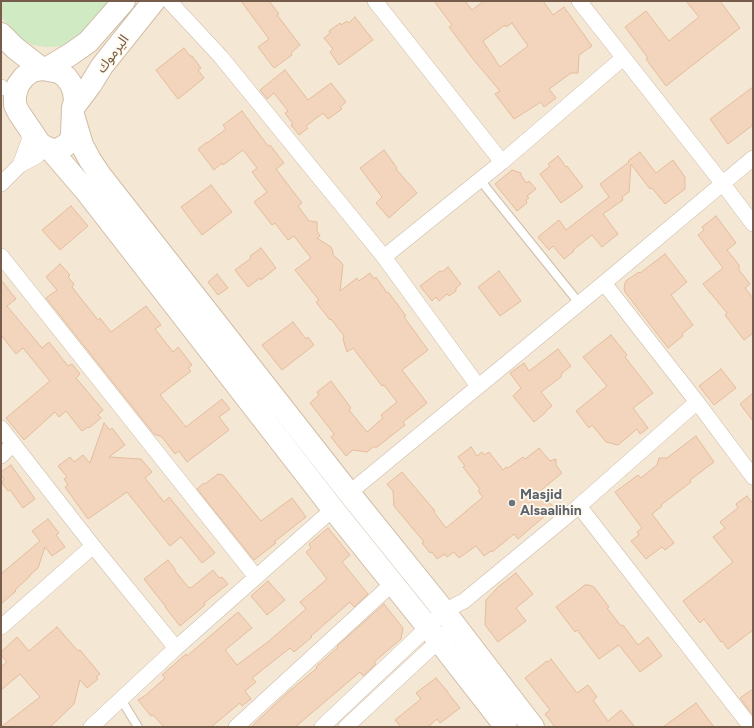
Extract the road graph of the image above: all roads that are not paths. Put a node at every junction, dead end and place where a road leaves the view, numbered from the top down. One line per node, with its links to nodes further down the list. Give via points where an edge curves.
1 (124, 1): 8 (street, via 88,42)
2 (154, 1): 10 (street, اليرموك, via 102,66)
3 (169, 1): 21 (street, via 221,57)
4 (375, 1): 14 (street)
5 (579, 1): 7 (street)
6 (1, 34): 8 (street, via 15,48)
7 (623, 58): 14 (street); 18 (street)
8 (44, 69): 10 (street, via 59,72 71,84 75,101); 11 (street, via 32,71 18,85 15,105)
9 (1, 87): 11 (street)
10 (74, 113): 12 (street, via 70,141 56,150); 30 (street, via 82,145 100,175)
11 (24, 120): 12 (street, via 40,144); 15 (street, via 29,140)
12 (47, 148): 15 (street); 32 (street, via 90,198)
13 (753, 158): 18 (street)
14 (502, 162): 16 (street)
15 (20, 165): 17 (street)
16 (480, 180): 21 (street); 23 (lane)
17 (1, 184)
18 (723, 184): 19 (street); 22 (street)
19 (753, 224)
20 (1, 256): 34 (street)
21 (384, 257): 24 (street)
22 (604, 283): 23 (street); 25 (street)
23 (580, 303): 24 (street)
24 (478, 386): 30 (street)
25 (697, 402): 29 (street); 31 (street)
26 (1, 428): 27 (street)
27 (13, 444): 28 (street); 33 (street)
28 (1, 456)
29 (753, 478)
30 (349, 493): 36 (street)
31 (579, 506): 36 (street, via 464,601); 48 (street)
32 (333, 509): 34 (street); 35 (street)
33 (93, 546): 37 (street); 39 (street)
34 (256, 577): 39 (street)
35 (393, 583): 38 (street); 43 (street)
36 (450, 618): 38 (street); 47 (street)
37 (1, 627)
38 (434, 634): 44 (street); 45 (street); 46 (street)
39 (176, 648): 40 (street)
40 (121, 699): 41 (street); 42 (lane)
41 (91, 727)
42 (138, 727)
43 (236, 727)
44 (322, 727)
45 (346, 727)
46 (506, 727)
47 (533, 727)
48 (751, 727)

